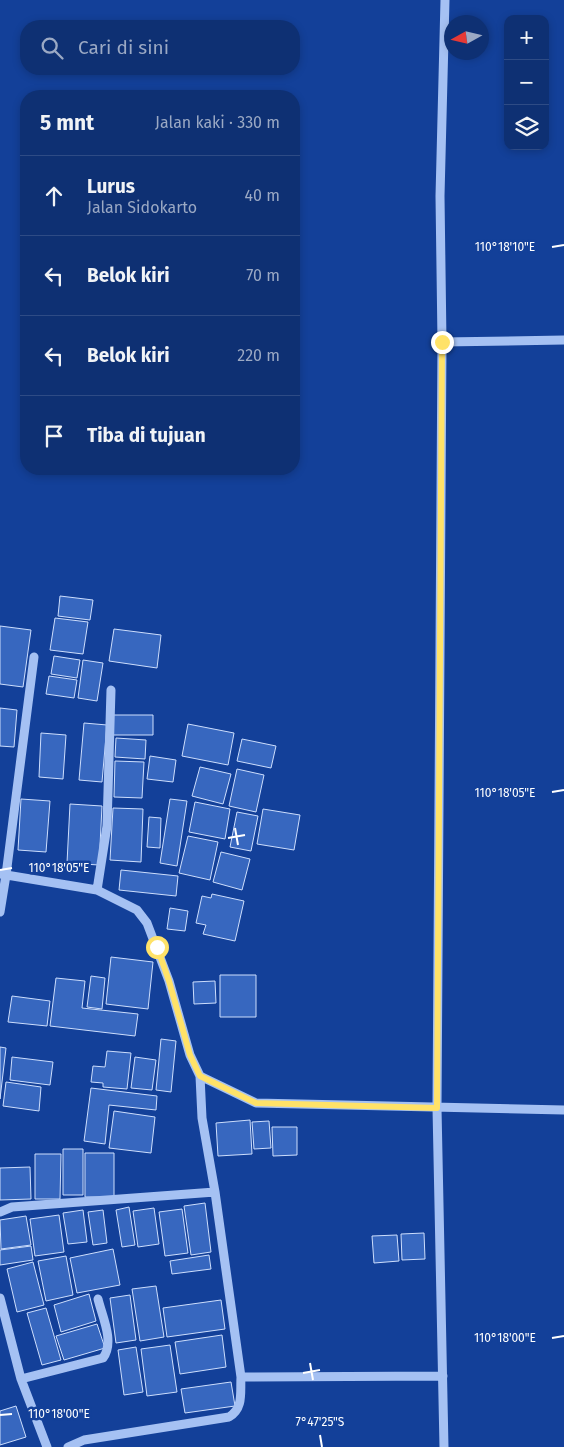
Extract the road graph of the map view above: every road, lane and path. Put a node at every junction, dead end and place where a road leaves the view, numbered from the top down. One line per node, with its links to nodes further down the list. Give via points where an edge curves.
1 (445, 0): 3 (street, via 440,196)
2 (564, 340): 3 (street)
3 (442, 342): 10 (street)
4 (34, 657): 6 (street)
5 (111, 690): 7 (street, via 107,826)
6 (3, 875): 7 (street); 8 (street)
7 (97, 890): 9 (street, via 136,910 148,923 190,1055)
8 (0, 912)
9 (200, 1076): 10 (street, via 256,1103); 12 (street, via 202,1118)
10 (437, 1108): 11 (street); 16 (street)
11 (564, 1110)
12 (215, 1192): 13 (street, via 12,1207); 17 (street)
13 (0, 1212)
14 (0, 1298): 18 (street)
15 (98, 1299): 18 (street, via 108,1341 103,1358)
16 (444, 1376): 17 (street); 21 (street)
17 (241, 1377): 20 (street, via 240,1403 236,1413 229,1417 84,1440)
18 (21, 1379): 19 (street)
19 (47, 1447)
20 (68, 1447)
21 (444, 1447)

